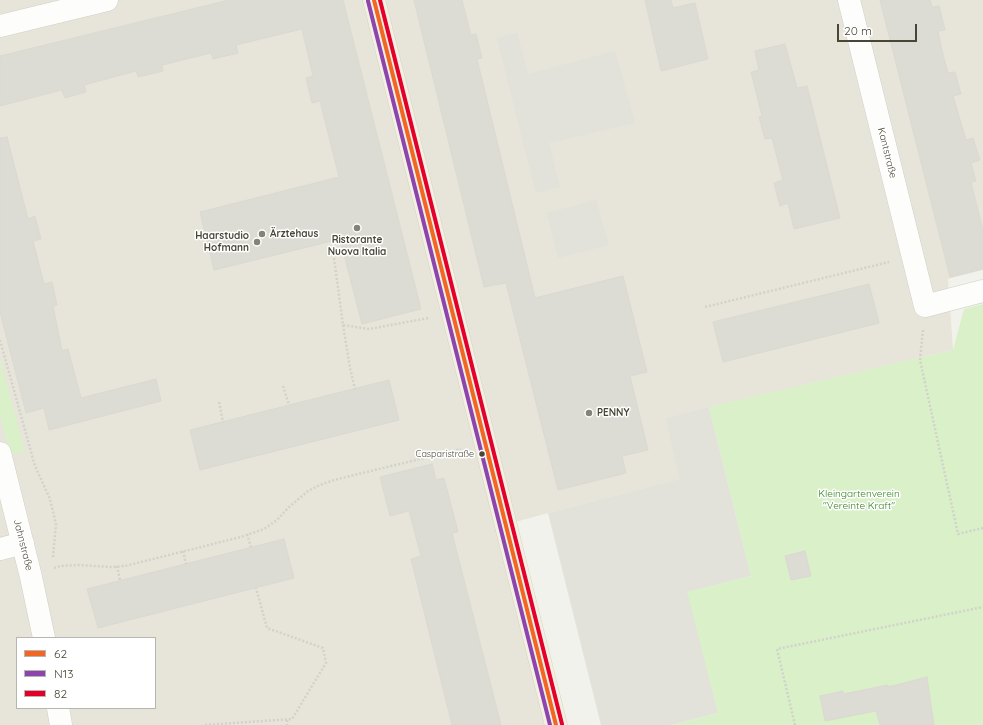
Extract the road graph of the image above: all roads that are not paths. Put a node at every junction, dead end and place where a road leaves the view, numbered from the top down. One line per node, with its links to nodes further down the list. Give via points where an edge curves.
1 (107, 0): 4 (street)
2 (374, 0): 12 (main road)
3 (849, 0): 5 (street, Kantstraße, via 925,306)
4 (0, 26)
5 (983, 291)
6 (0, 453): 7 (street, Jahnstraße)
7 (23, 543): 8 (street); 9 (street, Jahnstraße)
8 (0, 549)
9 (44, 637)
10 (58, 709): 11 (street)
11 (61, 725)
12 (556, 725)

